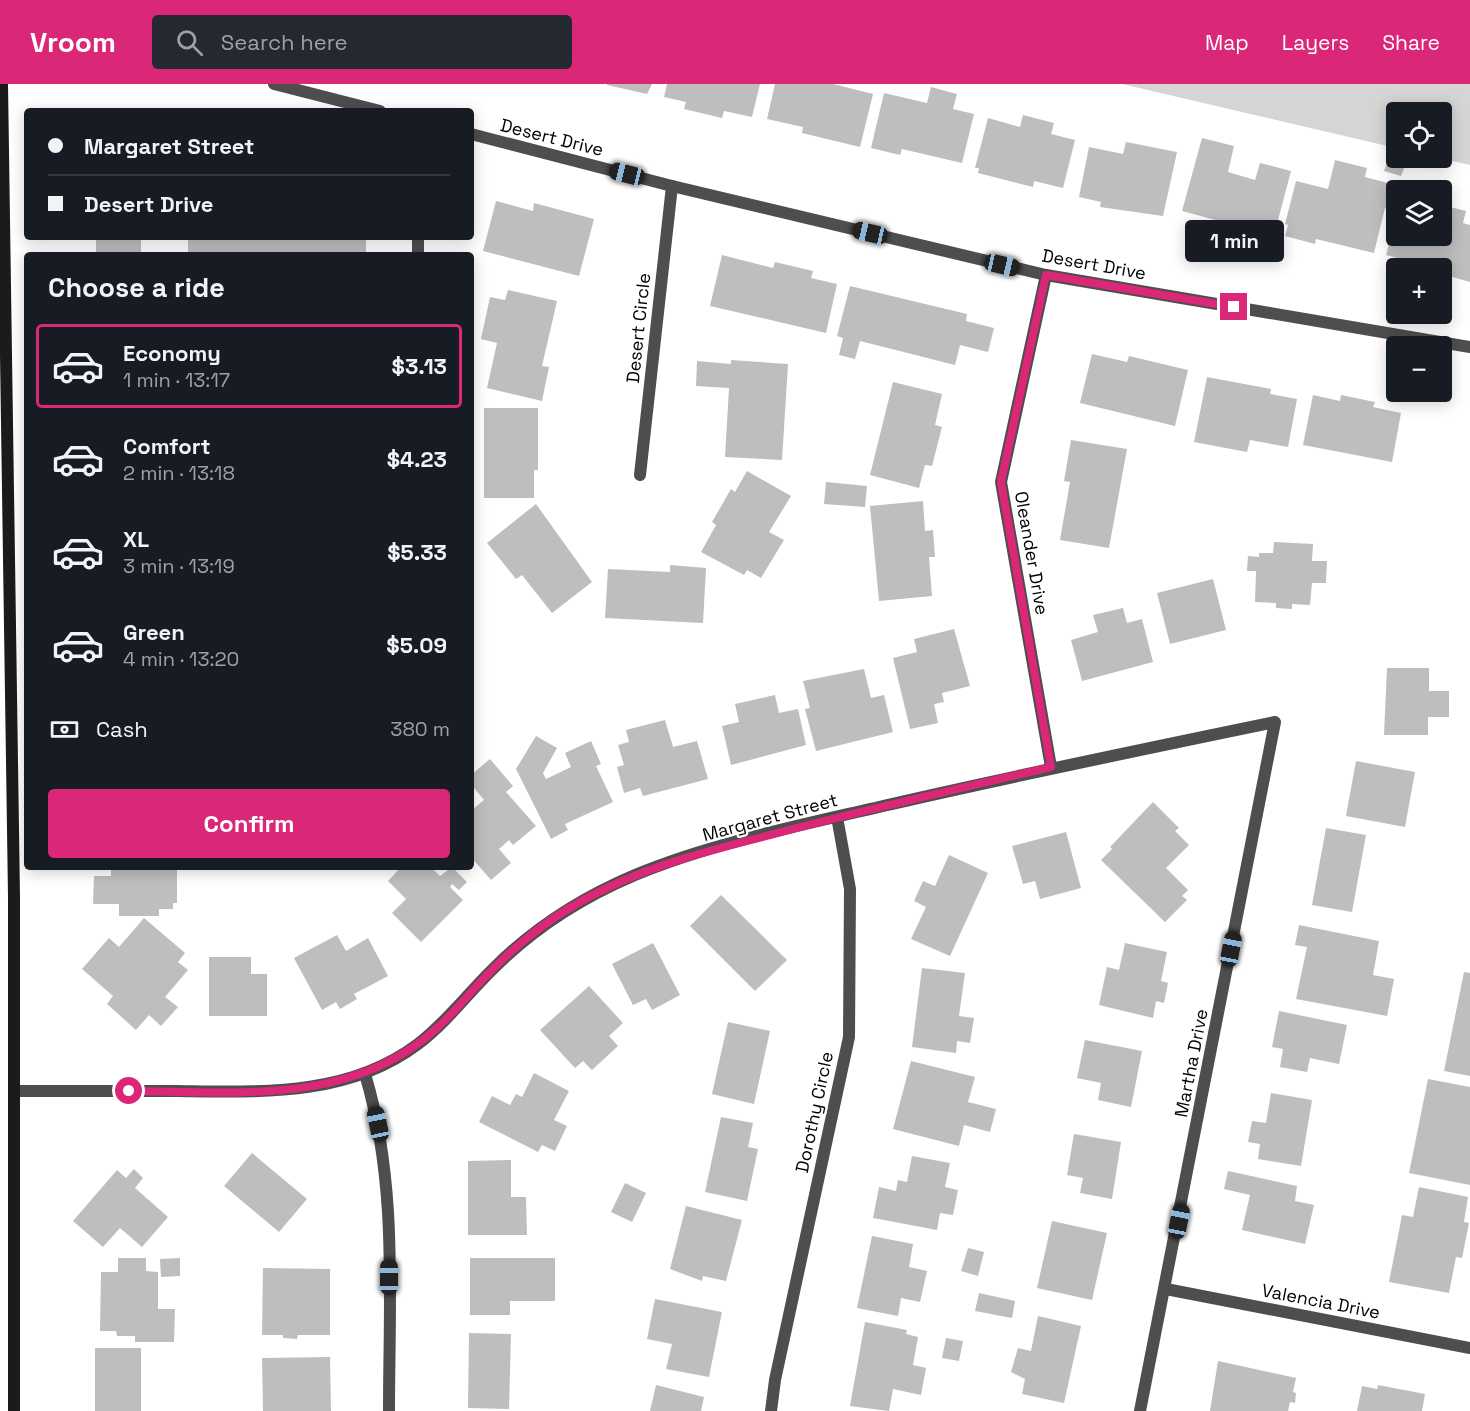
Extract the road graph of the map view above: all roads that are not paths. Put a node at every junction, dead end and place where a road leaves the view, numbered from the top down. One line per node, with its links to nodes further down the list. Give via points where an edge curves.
1 (2, 84): 3 (street)
2 (274, 84): 4 (street)
3 (1, 107): 7 (street)
4 (368, 108)
5 (474, 135): 6 (street, Desert Drive)
6 (672, 186): 8 (street, Desert Drive); 11 (street, Desert Circle)
7 (2, 216): 9 (street)
8 (1046, 275): 10 (street, Desert Drive); 13 (street, Oleander Drive, via 1001,482)
9 (3, 301): 16 (street)
10 (1470, 347)
11 (640, 475)
12 (1275, 722): 13 (street, Margaret Street); 17 (street, Martha Drive)
13 (1051, 767): 14 (street, Margaret Street)
14 (837, 817): 15 (street, Margaret Street, via 637,874 577,904 496,965 416,1046); 21 (street, Dorothy Circle, via 850,889 849,1037)
15 (365, 1074): 16 (street, Margaret Street, via 319,1086 267,1092); 20 (street, via 387,1177)
16 (14, 1091): 19 (street)
17 (1166, 1289): 18 (street, Valencia Drive); 22 (street, Martha Drive)
18 (1470, 1348)
19 (14, 1411)
20 (390, 1411)
21 (771, 1411)
22 (1140, 1411)

